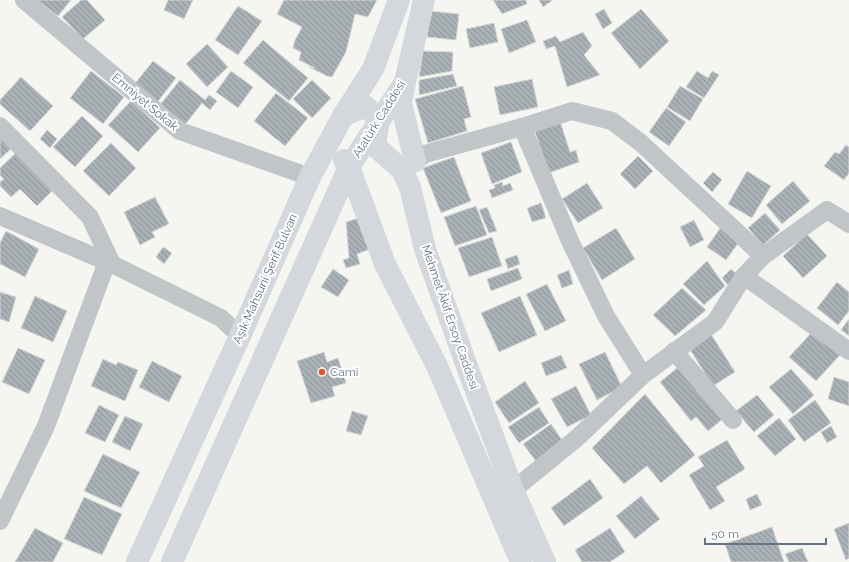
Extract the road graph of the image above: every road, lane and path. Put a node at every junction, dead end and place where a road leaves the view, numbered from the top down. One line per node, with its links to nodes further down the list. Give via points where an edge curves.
1 (24, 0): 12 (street, Emniyet Sokak, via 180,132)
2 (399, 0): 5 (main road, Aşık Mahsuni Şerif Bulvarı, via 373,69)
3 (424, 0): 4 (main road, Atatürk Caddesi)
4 (405, 82): 6 (main road, Atatürk Caddesi); 11 (main road, via 402,102)
5 (342, 116): 6 (main road, via 365,106); 9 (main road, Aşık Mahsuni Şerif Bulvarı)
6 (379, 119): 10 (main road, Atatürk Caddesi); 11 (main road, Mehmet Âkif Ersoy Caddesi, via 375,146)
7 (0, 126): 16 (street, via 90,217)
8 (522, 127): 11 (street, via 425,154); 15 (street, via 572,111 612,121 641,143); 21 (street, via 570,241 603,309)
9 (329, 141): 10 (main road); 12 (main road, Aşık Mahsuni Şerif Bulvarı)
10 (349, 166): 24 (main road, via 385,264 437,366); 27 (main road)
11 (409, 166): 23 (main road, Mehmet Âkif Ersoy Caddesi, via 410,187 425,249)
12 (310, 177): 18 (main road, Aşık Mahsuni Şerif Bulvarı)
13 (0, 216): 16 (street)
14 (849, 224): 15 (street, via 827,210)
15 (763, 256): 17 (street)
16 (110, 263): 18 (street, via 221,318); 25 (street, via 46,426)
17 (744, 276): 19 (street, via 715,322); 20 (street)
18 (240, 336): 26 (main road, Aşık Mahsuni Şerif Bulvarı)
19 (674, 351): 21 (street); 22 (street)
20 (849, 351)
21 (642, 375): 23 (street, via 577,438)
22 (733, 420)
23 (513, 490): 24 (street); 29 (main road, Mehmet Âkif Ersoy Caddesi)
24 (499, 511): 28 (main road)
25 (0, 522)
26 (137, 562)
27 (172, 562)
28 (521, 562)
29 (545, 562)

